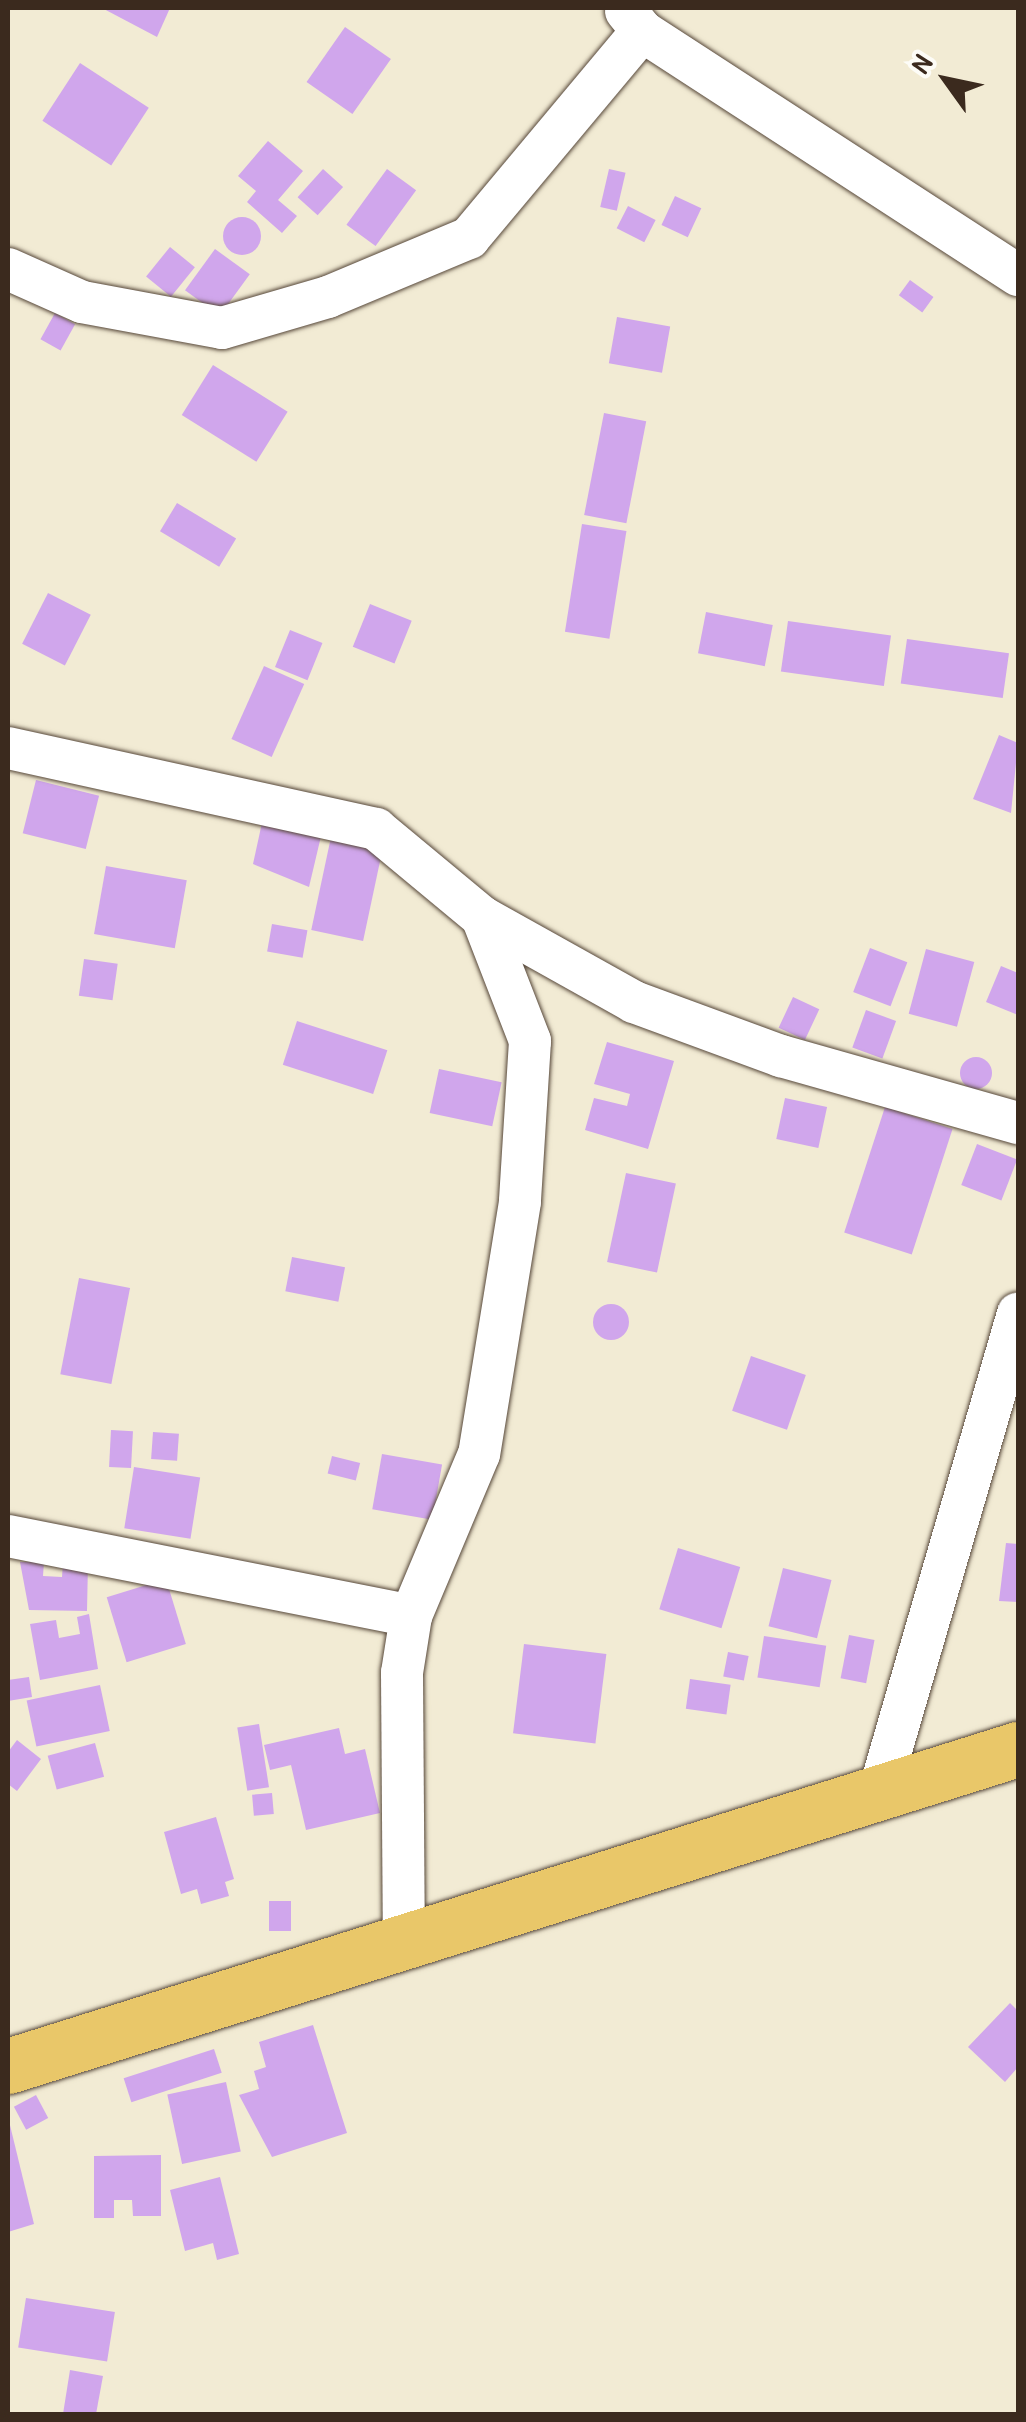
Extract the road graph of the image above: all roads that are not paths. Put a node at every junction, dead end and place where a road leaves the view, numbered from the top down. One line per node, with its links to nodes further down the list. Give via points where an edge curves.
1 (633, 19): 2 (street, via 469,238 328,297 222,328 82,302); 3 (street)
2 (8, 269)
3 (1018, 275)
4 (8, 748): 5 (street, via 376,829)
5 (482, 918): 6 (street, via 634,1002 781,1056); 9 (street, via 530,1041 520,1202 479,1454)
6 (1018, 1123)
7 (1018, 1313): 11 (street)
8 (8, 1536): 9 (street)
9 (411, 1616): 12 (street, via 399,1720)
10 (1018, 1749): 11 (main road)
11 (881, 1785): 12 (main road)
12 (404, 1943): 13 (main road)
13 (8, 2065)

